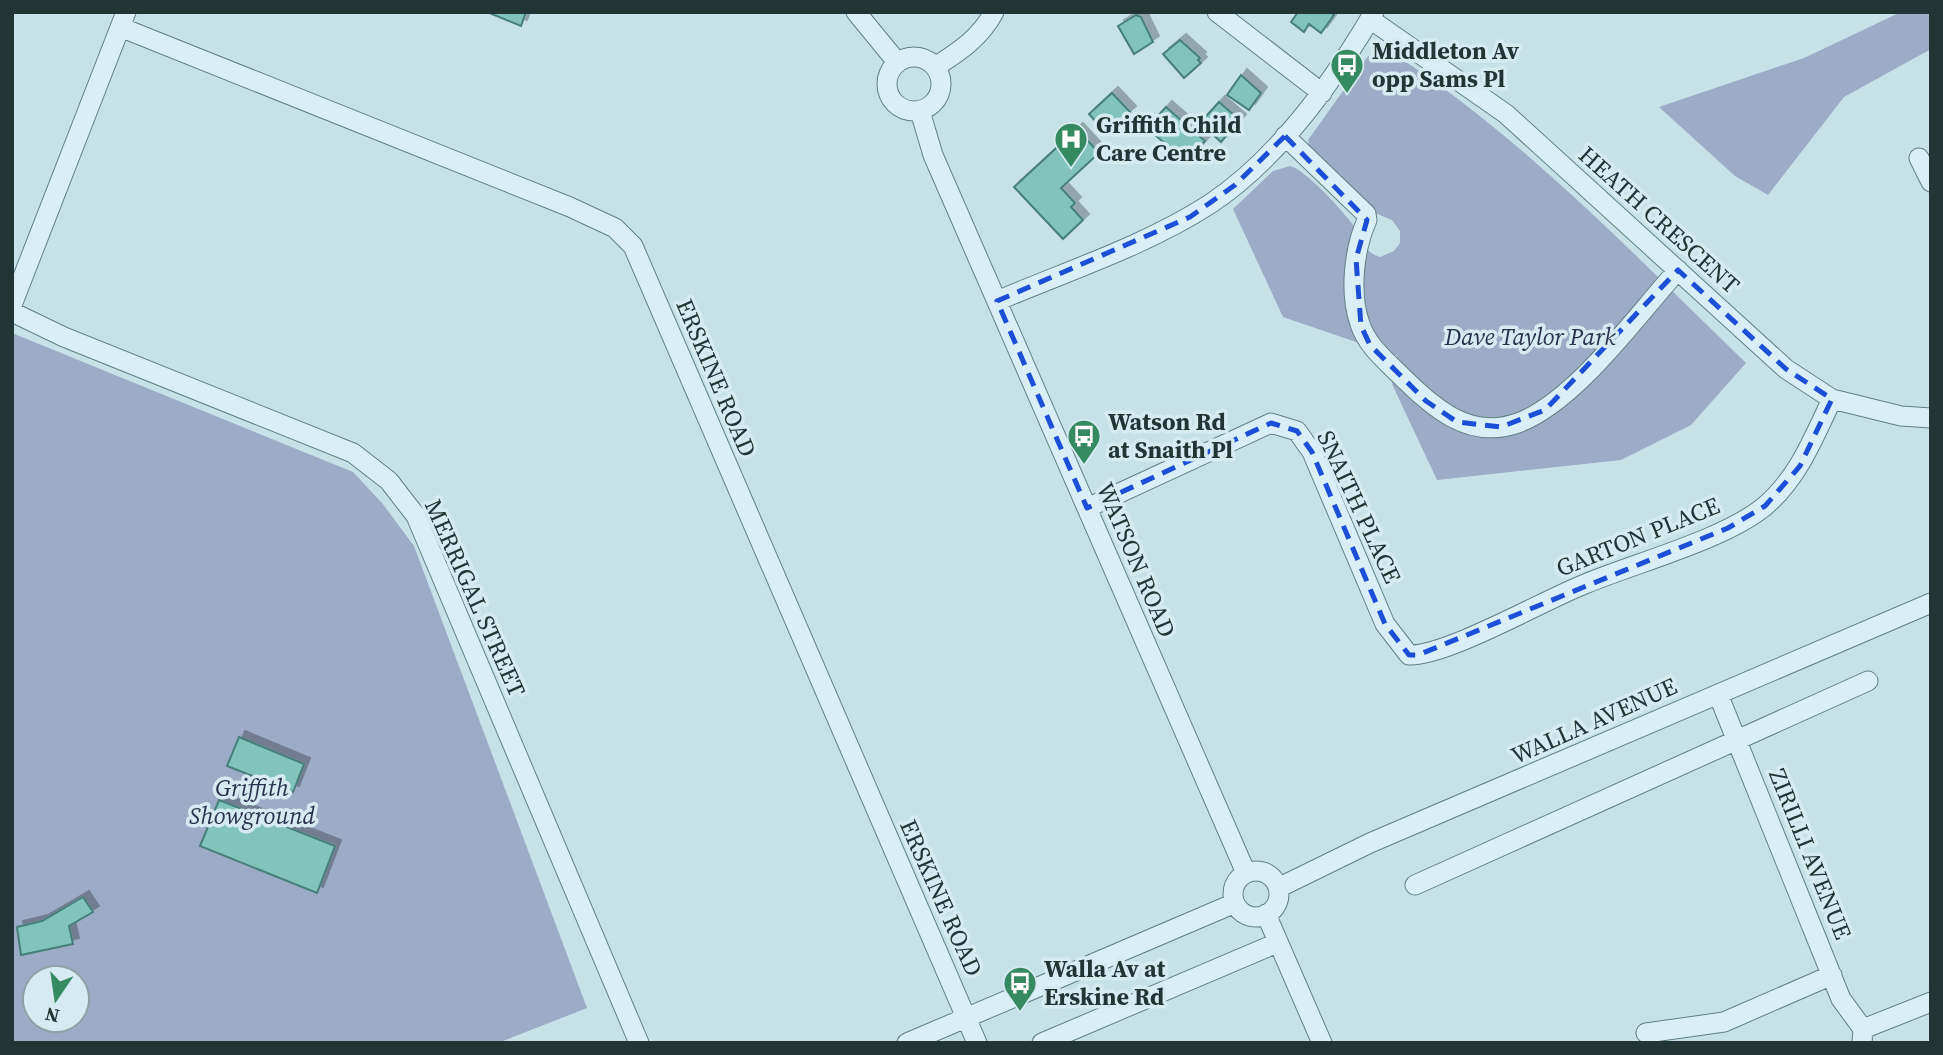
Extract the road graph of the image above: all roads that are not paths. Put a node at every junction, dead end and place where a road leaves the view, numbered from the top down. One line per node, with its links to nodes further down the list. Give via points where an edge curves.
1 (856, 12): 6 (street)
2 (994, 12): 7 (street, via 967,47)
3 (1217, 12): 8 (street)
4 (1372, 16): 8 (street); 13 (street, HEATH CRESCENT, via 1506,114)
5 (123, 20): 15 (street); 33 (street, ERSKINE ROAD, via 561,203 615,228 633,247)
6 (897, 62): 7 (street, via 917,58); 9 (street, via 888,74 886,89 892,102 905,110)
7 (935, 67): 9 (street, via 941,79 940,93 932,105)
8 (1321, 93): 10 (street)
9 (920, 111): 14 (street, WATSON ROAD, via 933,155)
10 (1285, 136): 13 (street, via 1366,214 1356,259 1356,312 1370,345 1426,401 1457,422 1501,427 1545,410 1572,387); 14 (street, via 1235,185 1190,216)
11 (1919, 158): 12 (street)
12 (1931, 182)
13 (1678, 270): 17 (street, HEATH CRESCENT, via 1786,369)
14 (997, 301): 19 (street, WATSON ROAD)
15 (12, 305)
16 (12, 312): 36 (street, MERRIGAL STREET, via 353,453 389,481 415,516)
17 (1832, 399): 18 (street, HEATH CRESCENT, via 1901,416); 21 (street, GARTON PLACE, via 1800,466 1765,506 1728,528 1584,584 1441,649)
18 (1931, 418)
19 (1087, 508): 21 (street, SNAITH PLACE, via 1271,423 1297,431 1312,452 1385,624); 25 (street, WATSON ROAD)
20 (1931, 603): 23 (street, WALLA AVENUE)
21 (1409, 655)
22 (1868, 681): 24 (street)
23 (1718, 694): 24 (street, ZIRILLI AVENUE); 27 (street, WALLA AVENUE, via 1370,843)
24 (1737, 740): 26 (street); 31 (street, ZIRILLI AVENUE)
25 (1246, 873): 27 (street, via 1266,873); 28 (street, via 1236,882)
26 (1415, 885)
27 (1278, 888): 29 (street, via 1277,904)
28 (1235, 903): 29 (street, via 1244,914); 33 (street)
29 (1266, 914): 30 (street)
30 (1277, 943): 39 (street); 40 (street)
31 (1832, 975): 34 (street, via 1724,1022); 35 (street, ZIRILLI AVENUE)
32 (1931, 1002): 35 (street, ZIRILLI AVENUE)
33 (966, 1017): 37 (street); 38 (street, ERSKINE ROAD)
34 (1646, 1033)
35 (1862, 1036)
36 (639, 1043)
37 (907, 1043)
38 (977, 1043)
39 (1042, 1043)
40 (1322, 1043)

